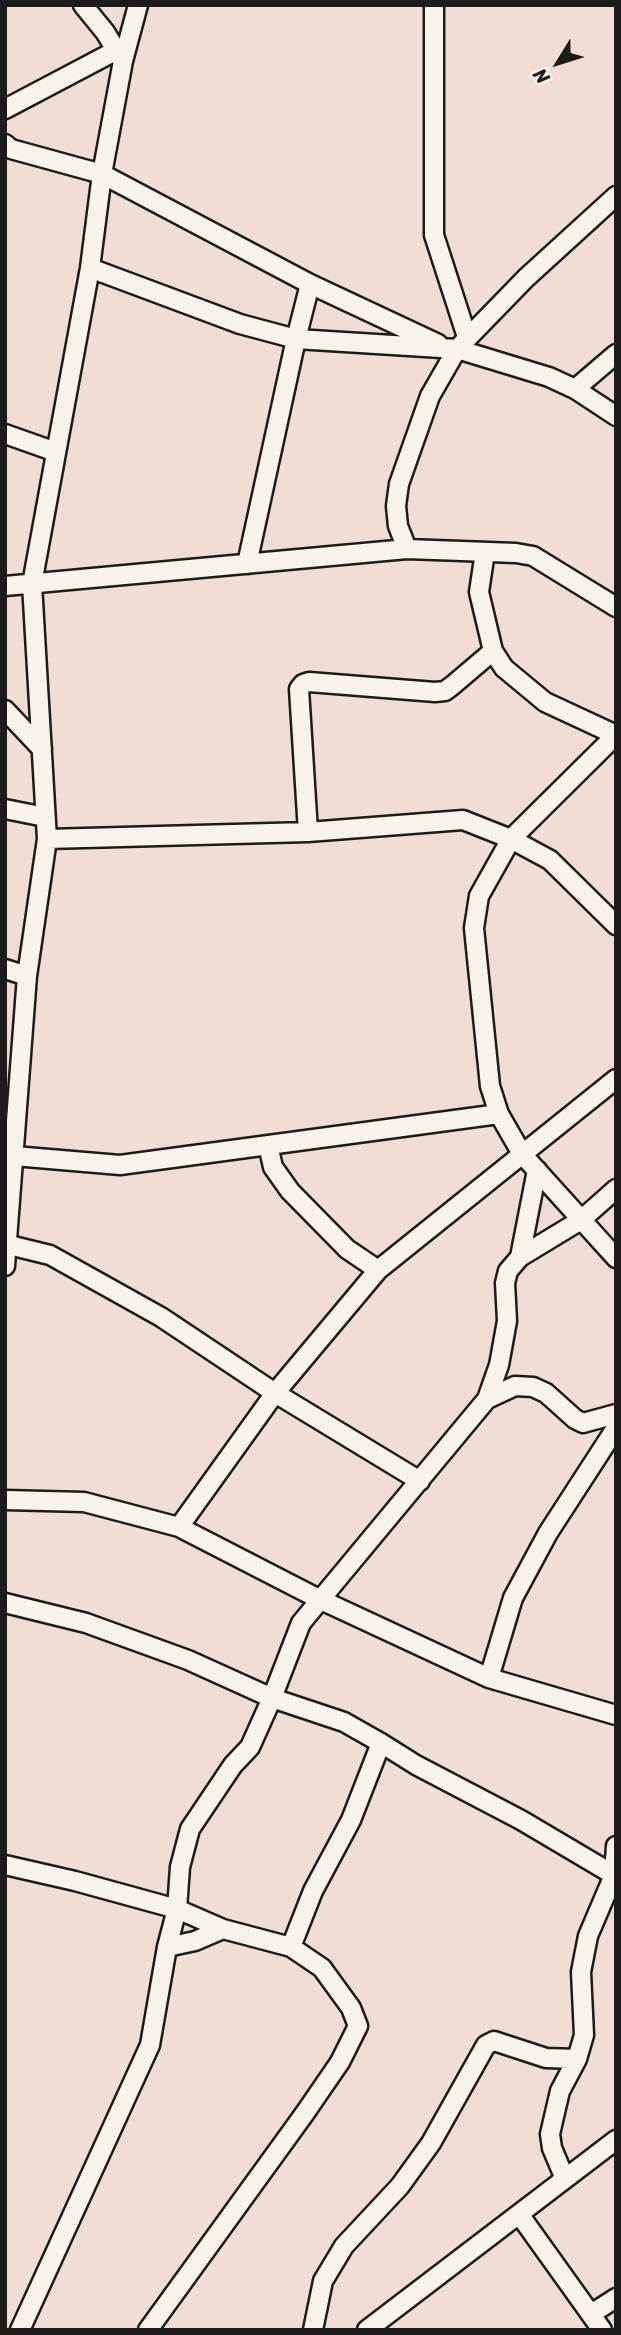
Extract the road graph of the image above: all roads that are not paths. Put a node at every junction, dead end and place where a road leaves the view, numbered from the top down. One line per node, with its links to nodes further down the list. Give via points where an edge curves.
1 (83, 5): 4 (street)
2 (138, 5): 4 (street)
3 (434, 5): 12 (street, via 433,235)
4 (120, 55): 5 (street); 7 (street)
5 (5, 109)
6 (5, 144): 7 (street)
7 (102, 174): 9 (street); 10 (street)
8 (616, 196): 12 (street)
9 (90, 268): 11 (street, via 240,324); 17 (street)
10 (310, 284): 11 (street); 12 (street)
11 (296, 339): 12 (street); 20 (street)
12 (457, 345): 14 (street); 18 (street, via 430,396 399,484 398,526)
13 (616, 354): 14 (street)
14 (575, 389): 15 (street)
15 (616, 416)
16 (5, 434): 17 (street)
17 (56, 452): 21 (street)
18 (407, 549): 19 (street); 20 (street)
19 (485, 552): 23 (street, via 533,556); 24 (street, via 479,592)
20 (247, 564): 21 (street)
21 (33, 584): 22 (street); 27 (street)
22 (5, 586)
23 (616, 607)
24 (493, 651): 26 (street, via 504,668 545,702); 30 (street, via 445,691 303,684 299,690)
25 (5, 710): 27 (street)
26 (616, 735): 32 (street)
27 (41, 749): 29 (street)
28 (5, 809): 29 (street)
29 (45, 817): 31 (street)
30 (308, 832): 31 (street); 32 (street, via 463,820)
31 (47, 839): 35 (street)
32 (511, 839): 33 (street, via 550,860); 37 (street, via 480,896 474,928 490,1086)
33 (616, 925)
34 (5, 969): 35 (street)
35 (27, 976): 40 (street)
36 (616, 1079): 39 (street)
37 (499, 1114): 38 (street); 39 (street)
38 (268, 1145): 40 (street, via 120,1165); 48 (street, via 273,1167 290,1191 347,1249)
39 (522, 1154): 41 (street); 48 (street)
40 (14, 1157): 44 (street)
41 (537, 1170): 43 (street); 45 (street)
42 (616, 1189): 43 (street)
43 (581, 1220): 45 (street); 46 (street)
44 (6, 1245): 47 (street); 49 (street, via 50,1255 83,1273)
45 (520, 1257): 50 (street, via 505,1283 507,1321)
46 (616, 1258)
47 (5, 1266)
48 (378, 1270): 49 (street)
49 (275, 1393): 53 (street); 55 (street)
50 (487, 1399): 51 (street, via 515,1386 533,1387 583,1423); 53 (street)
51 (616, 1414)
52 (616, 1428): 58 (street, via 548,1533 513,1598)
53 (420, 1480): 56 (street)
54 (5, 1500): 55 (street, via 84,1502)
55 (179, 1527): 56 (street)
56 (320, 1599): 58 (street); 59 (street, via 295,1633)
57 (5, 1603): 59 (street, via 86,1623 188,1660)
58 (489, 1678): 60 (street)
59 (272, 1698): 61 (street, via 344,1723); 65 (street, via 250,1747 190,1829 180,1867)
60 (616, 1715)
61 (382, 1743): 64 (street); 68 (street)
62 (616, 1846): 64 (street)
63 (5, 1866): 65 (street)
64 (614, 1875): 70 (street, via 588,1936 583,1960 584,2035)
65 (177, 1909): 66 (street); 67 (street)
66 (223, 1929): 67 (street); 68 (street)
67 (167, 1947): 77 (street, via 150,2045)
68 (291, 1947): 78 (street, via 322,1968 351,2008 358,2026 305,2113)
69 (546, 2058): 70 (street); 71 (street); 79 (street, via 494,2041 486,2045 431,2143 400,2186 344,2246 323,2281)
70 (577, 2059): 71 (street)
71 (560, 2091): 73 (street, via 550,2134)
72 (616, 2140): 73 (street)
73 (565, 2179): 74 (street)
74 (519, 2214): 76 (street); 80 (street)
75 (616, 2298): 76 (street)
76 (591, 2314): 81 (street)
77 (20, 2330)
78 (148, 2330)
79 (313, 2330)
80 (368, 2330)
81 (602, 2330)

